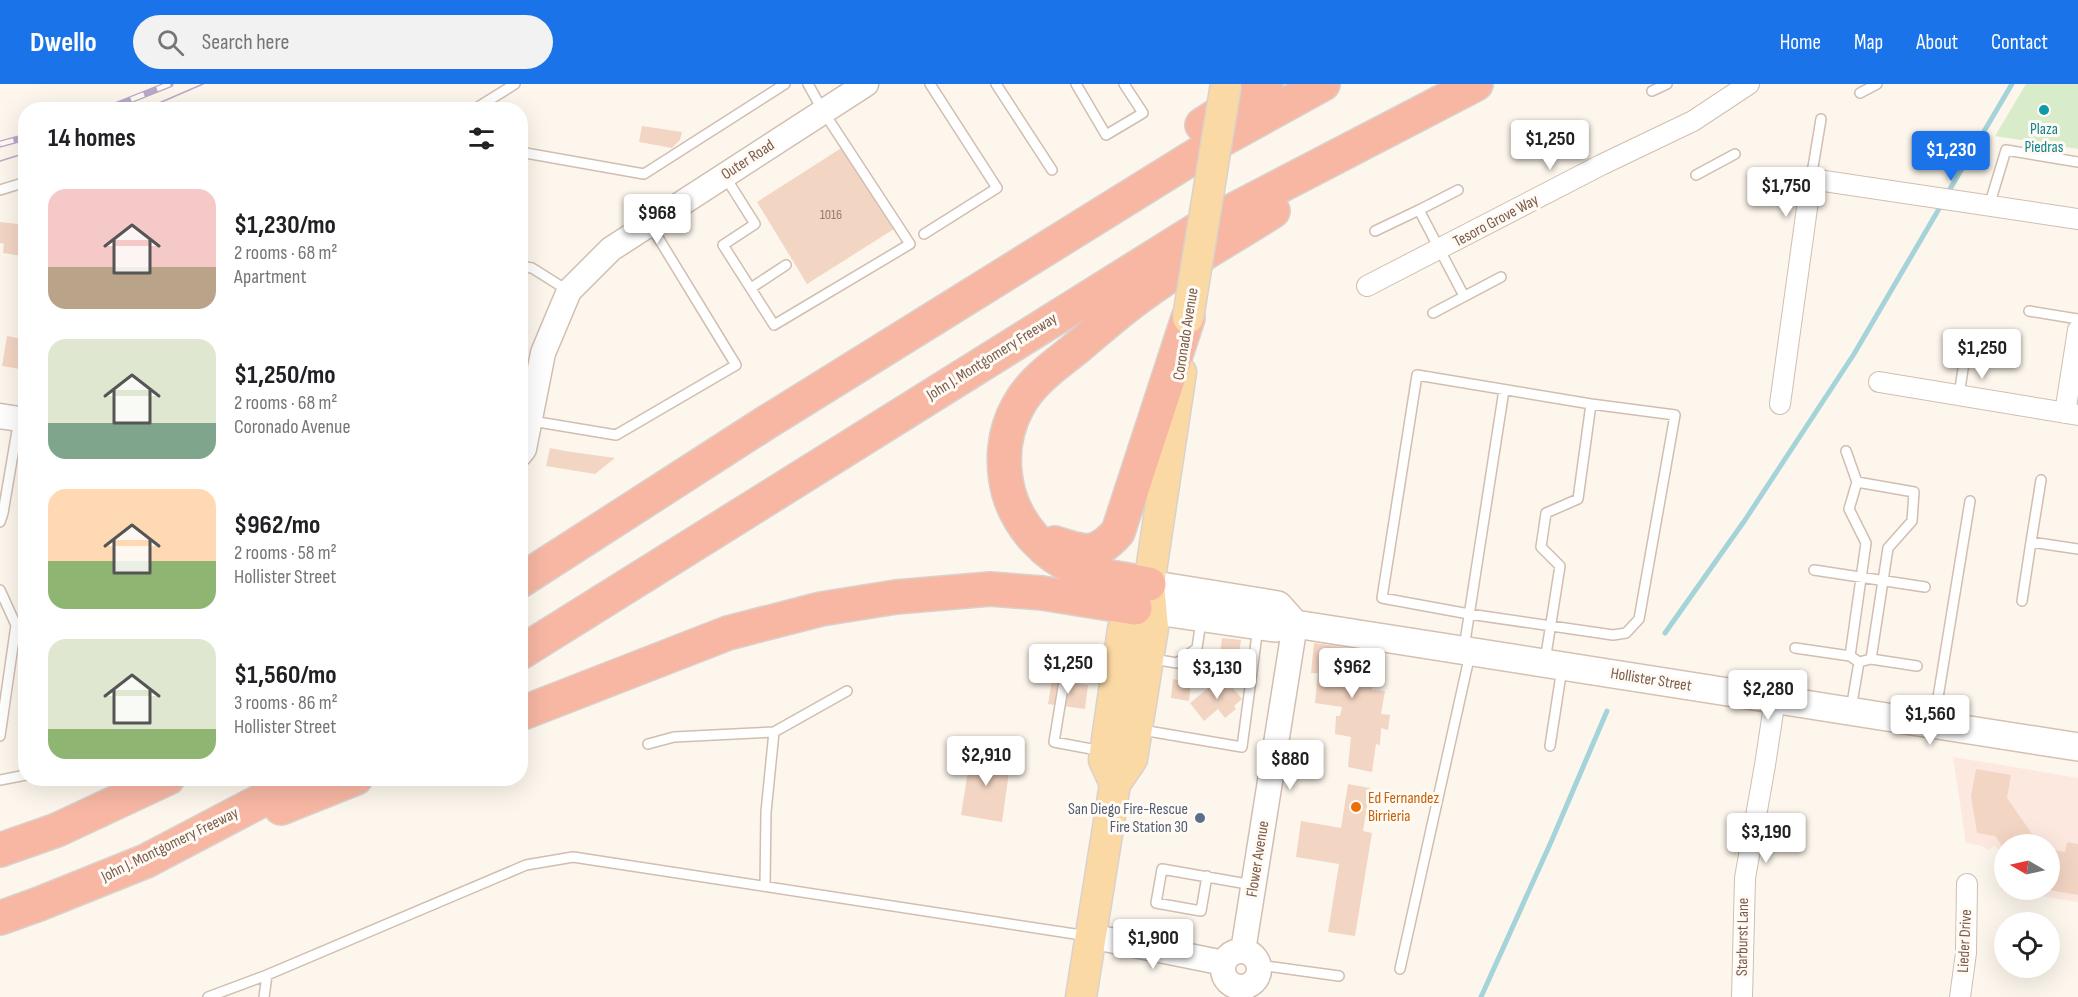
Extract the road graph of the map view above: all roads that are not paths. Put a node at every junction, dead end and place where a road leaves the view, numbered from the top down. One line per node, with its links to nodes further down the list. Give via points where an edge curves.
1 (515, 84): 19 (lane)
2 (783, 84): 22 (lane, via 644,174)
3 (808, 84): 20 (lane)
4 (866, 84): 20 (street, Outer Road)
5 (930, 84): 37 (lane, via 997,188)
6 (996, 84): 25 (lane)
7 (1076, 84): 8 (lane, via 1106,135 1143,113)
8 (1124, 84)
9 (1226, 84): 48 (main road, Coronado Avenue, bridge)
10 (1266, 84): 51 (highway, via 1124,175)
11 (1323, 84): 51 (highway, via 1215,143)
12 (1476, 84): 84 (highway, John J. Montgomery Freeway, via 1203,225)
13 (1485, 84): 68 (highway, via 1147,291 1037,379 1014,412 1004,452 1011,499)
14 (1667, 84): 17 (lane)
15 (1749, 84): 38 (street, Tesoro Grove Way, via 1693,121)
16 (1877, 84): 18 (lane)
17 (1652, 91)
18 (1860, 93)
19 (485, 102)
20 (824, 111): 27 (street, Outer Road); 43 (lane, via 910,244 774,325)
21 (1821, 119): 28 (lane)
22 (528, 153)
23 (1735, 154): 26 (lane)
24 (2078, 162): 32 (lane, via 2006,150)
25 (1052, 171)
26 (1696, 175)
27 (724, 176): 35 (street, Outer Road); 43 (lane, via 755,224 723,245)
28 (1811, 179): 32 (street); 58 (street)
29 (18, 184): 30 (lane)
30 (0, 190)
31 (1458, 190): 33 (lane)
32 (1982, 205): 34 (street)
33 (1419, 210): 36 (lane); 38 (lane)
34 (2078, 219)
35 (650, 224): 44 (street, Outer Road, via 611,249); 61 (lane, via 736,365 616,435)
36 (1375, 231)
37 (924, 234)
38 (1439, 250): 42 (street, Tesoro Grove Way); 45 (lane)
39 (786, 265): 43 (lane)
40 (528, 267): 44 (lane)
41 (1501, 277): 45 (lane)
42 (1368, 286)
43 (750, 288)
44 (569, 291): 61 (street, Outer Road, via 543,353)
45 (1464, 296): 47 (lane)
46 (2029, 311): 49 (lane)
47 (1433, 313)
48 (1188, 318): 68 (highway, via 1118,532 1097,550); 77 (main road, Coronado Avenue)
49 (2078, 319)
50 (2078, 330): 54 (street)
51 (875, 355): 72 (highway)
52 (1965, 356): 56 (lane)
53 (1880, 382): 56 (street)
54 (2074, 382): 59 (street)
55 (1504, 390): 57 (lane); 79 (lane); 79 (lane, via 1417,375 1382,598)
56 (1959, 395): 59 (street)
57 (1591, 404): 83 (lane, via 1578,499 1546,513 1541,547 1560,566); 83 (lane, via 1675,415 1639,619 1626,633 1613,635)
58 (1780, 404)
59 (2072, 414)
60 (15, 418): 67 (lane)
61 (530, 421): 62 (street, Outer Road)
62 (528, 430)
63 (1846, 451): 65 (lane)
64 (2041, 480): 69 (lane)
65 (1857, 482): 73 (lane, via 1849,509 1866,543); 74 (lane, via 1914,492 1912,521 1888,548)
66 (1971, 501): 98 (lane)
67 (0, 522)
68 (1036, 540): 77 (highway, via 1048,553)
69 (2031, 542): 70 (lane); 78 (lane)
70 (2078, 549)
71 (1814, 570): 73 (lane)
72 (528, 576)
73 (1862, 577): 74 (lane); 87 (lane)
74 (1883, 580): 75 (lane); 89 (lane)
75 (1925, 587)
76 (0, 590): 101 (lane, via 16,625)
77 (1145, 601): 80 (main road, Hollister Street); 81 (main road, via 1278,605); 88 (main road, Coronado Avenue, via 1153,628); 91 (main road, Coronado Avenue, via 1123,629); 96 (highway, via 990,589 896,597 821,609 728,633)
78 (2022, 601)
79 (1469, 614): 83 (lane); 86 (lane)
80 (1201, 617): 82 (main road, Hollister Street); 88 (lane, via 1197,648 1177,663)
81 (1295, 624): 82 (main road, Hollister Street, via 1275,628); 86 (main road, Hollister Street); 116 (street, Flower Avenue)
82 (1259, 625): 99 (lane, via 1242,747)
83 (1551, 626): 92 (lane)
84 (528, 648)
85 (1795, 648): 87 (lane)
86 (1467, 651): 92 (main road, Hollister Street); 121 (lane)
87 (1850, 656): 90 (lane)
88 (1148, 658): 99 (main road, Coronado Avenue)
89 (1870, 659): 90 (lane); 93 (lane)
90 (1859, 662): 97 (lane)
91 (1118, 665): 105 (main road, Coronado Avenue); 105 (lane, via 1068,657 1054,742)
92 (1554, 665): 95 (main road, Hollister Street); 103 (lane)
93 (1917, 666)
94 (847, 691): 100 (lane)
95 (1775, 699): 97 (main road, Hollister Street); 128 (street, Starburst Lane, via 1745,878)
96 (528, 711)
97 (1851, 711): 98 (main road, Hollister Street)
98 (1934, 724): 104 (main road, Hollister Street)
99 (1137, 729): 108 (main road, Coronado Avenue, via 1132,759)
100 (774, 732): 102 (lane, via 674,737); 117 (lane, via 766,812)
101 (0, 736)
102 (648, 744)
103 (1550, 746)
104 (2078, 747)
105 (1105, 751): 108 (main road, Coronado Avenue, via 1104,760)
106 (18, 777): 107 (lane)
107 (0, 780)
108 (1115, 784): 119 (main road, Coronado Avenue)
109 (151, 786): 112 (highway, via 57,830)
110 (289, 786): 113 (highway, John J. Montgomery Freeway)
111 (336, 786): 113 (highway)
112 (0, 850)
113 (146, 861): 118 (highway, John J. Montgomery Freeway)
114 (1207, 876): 114 (lane, via 1162,869 1156,903 1201,911); 116 (lane)
115 (1967, 884): 129 (street, Lieder Drive, via 1966,953)
116 (1253, 885): 120 (street, Flower Avenue)
117 (765, 886): 119 (lane); 122 (lane, via 573,857 526,865)
118 (0, 918)
119 (1090, 936): 120 (street); 127 (main road, Coronado Avenue)
120 (1242, 960): 123 (lane); 124 (street, via 1224,975)
121 (1400, 969)
122 (267, 975): 125 (lane); 126 (lane)
123 (1339, 976)
124 (1237, 992)
125 (208, 997)
126 (264, 997)
127 (1081, 997)
128 (1742, 997)
129 (1960, 997)

